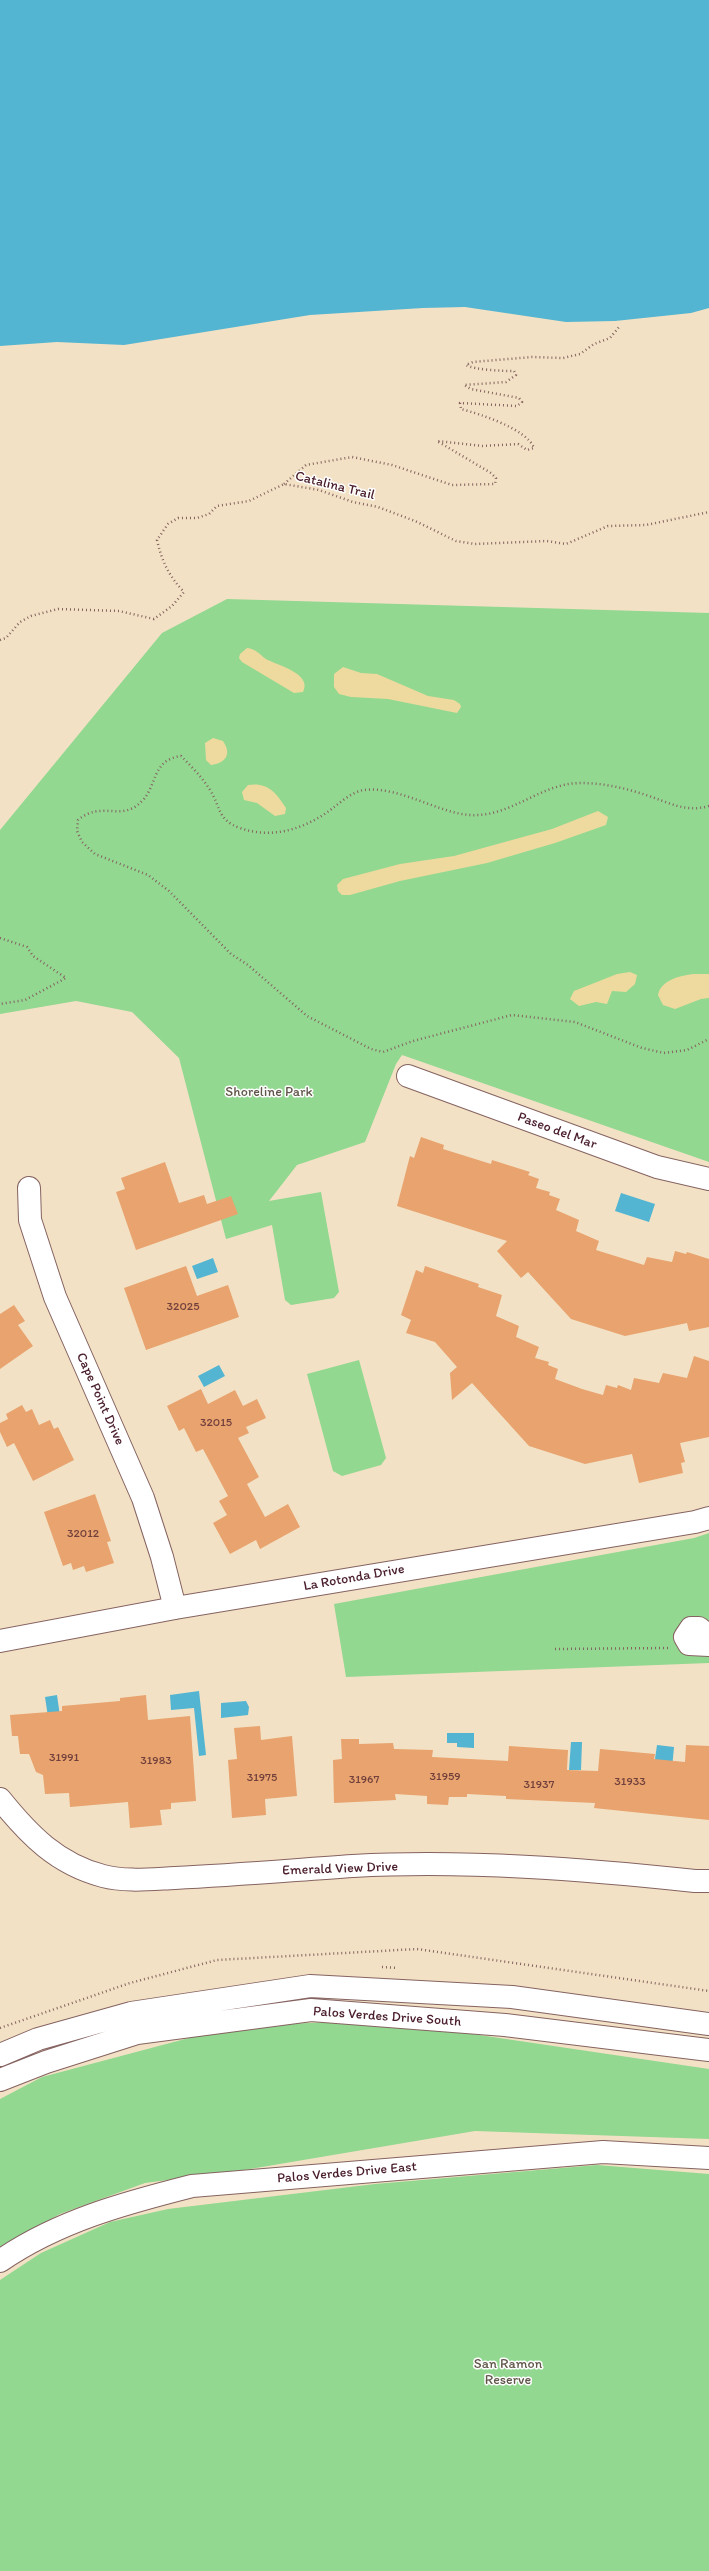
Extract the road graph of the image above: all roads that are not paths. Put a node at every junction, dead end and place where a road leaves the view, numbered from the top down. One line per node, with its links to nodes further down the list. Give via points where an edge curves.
1 (408, 1076): 2 (street, Paseo del Mar, via 657,1167)
2 (709, 1179)
3 (29, 1188): 5 (street, Cape Point Drive, via 30,1220 55,1297 143,1498)
4 (709, 1518): 5 (street, La Rotonda Drive)
5 (175, 1608): 7 (street, La Rotonda Drive)
6 (709, 1636): 8 (street, via 699,1628 691,1628 686,1637)
7 (0, 1641)
8 (699, 1645)
9 (0, 1799): 10 (street, Emerald View Drive, via 43,1847 81,1870 105,1877 202,1877 355,1866 512,1866)
10 (709, 1880)
11 (709, 2024): 13 (street, Palos Verdes Drive South, via 512,1997 310,1986 131,2013 38,2039)
12 (709, 2050): 14 (street, Palos Verdes Drive South, via 505,2026 311,2010 137,2033 46,2062)
13 (0, 2055)
14 (0, 2080)
15 (709, 2158): 16 (street, Palos Verdes Drive East, via 603,2152 192,2186 127,2202 52,2230)
16 (0, 2261)

